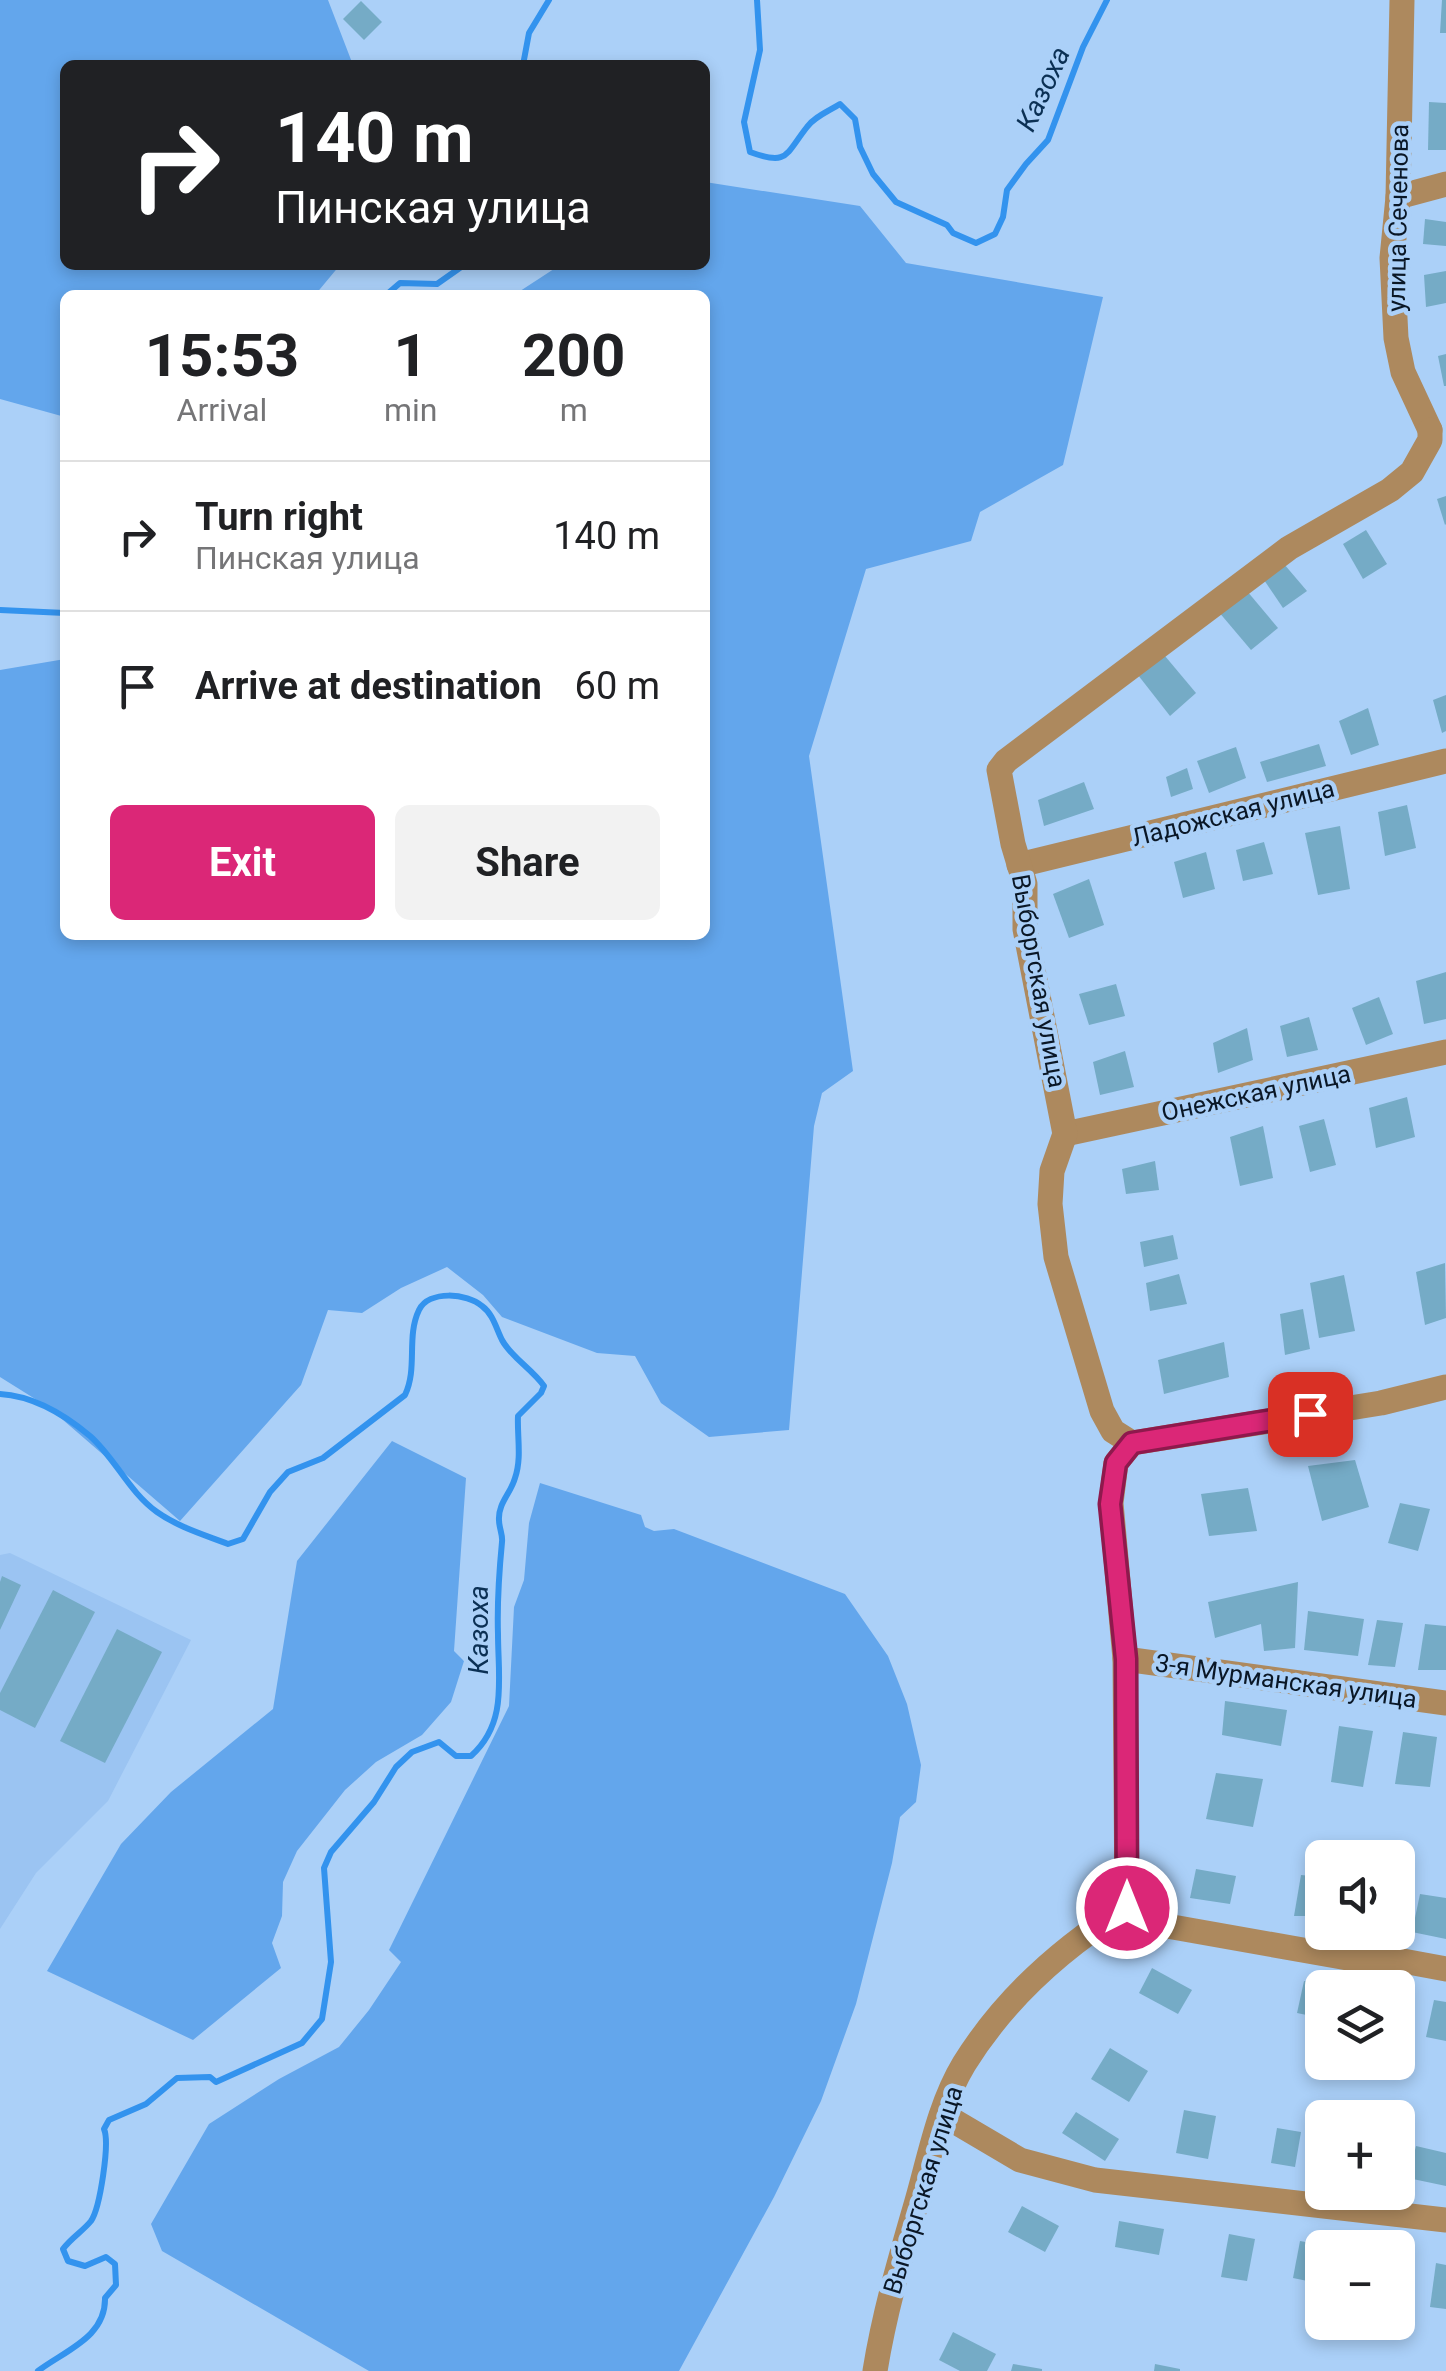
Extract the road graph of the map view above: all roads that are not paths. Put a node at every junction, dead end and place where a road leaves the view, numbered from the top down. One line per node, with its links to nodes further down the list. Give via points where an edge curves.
1 (1402, 0): 3 (street, улица Сеченова)
2 (1446, 184): 3 (street)
3 (1398, 197): 4 (street, улица Сеченова, via 1392,258 1396,338 1403,372)
4 (1438, 428): 6 (street, Выборгская улица, via 1412,472 1390,490 1289,548 1006,761 999,770)
5 (1446, 761): 6 (street, Ладожская улица)
6 (1019, 865): 8 (street, Выборгская улица)
7 (1446, 1052): 8 (street, Онежская улица)
8 (1065, 1134): 10 (street, Выборгская улица, via 1052,1171 1056,1257 1102,1411 1113,1431)
9 (1446, 1388): 10 (street)
10 (1132, 1443): 11 (street, via 1116,1463 1110,1504)
11 (1126, 1659): 12 (street, 3-я Мурманская улица); 13 (street)
12 (1446, 1703)
13 (1127, 1908): 14 (street, via 1168,1926); 15 (street, Выборгская улица, via 1083,1934 1012,2000 963,2066)
14 (1446, 1969)
15 (942, 2114): 16 (street, via 1020,2160 1096,2180); 17 (street, Выборгская улица, via 883,2319)
16 (1446, 2220)
17 (875, 2371)

